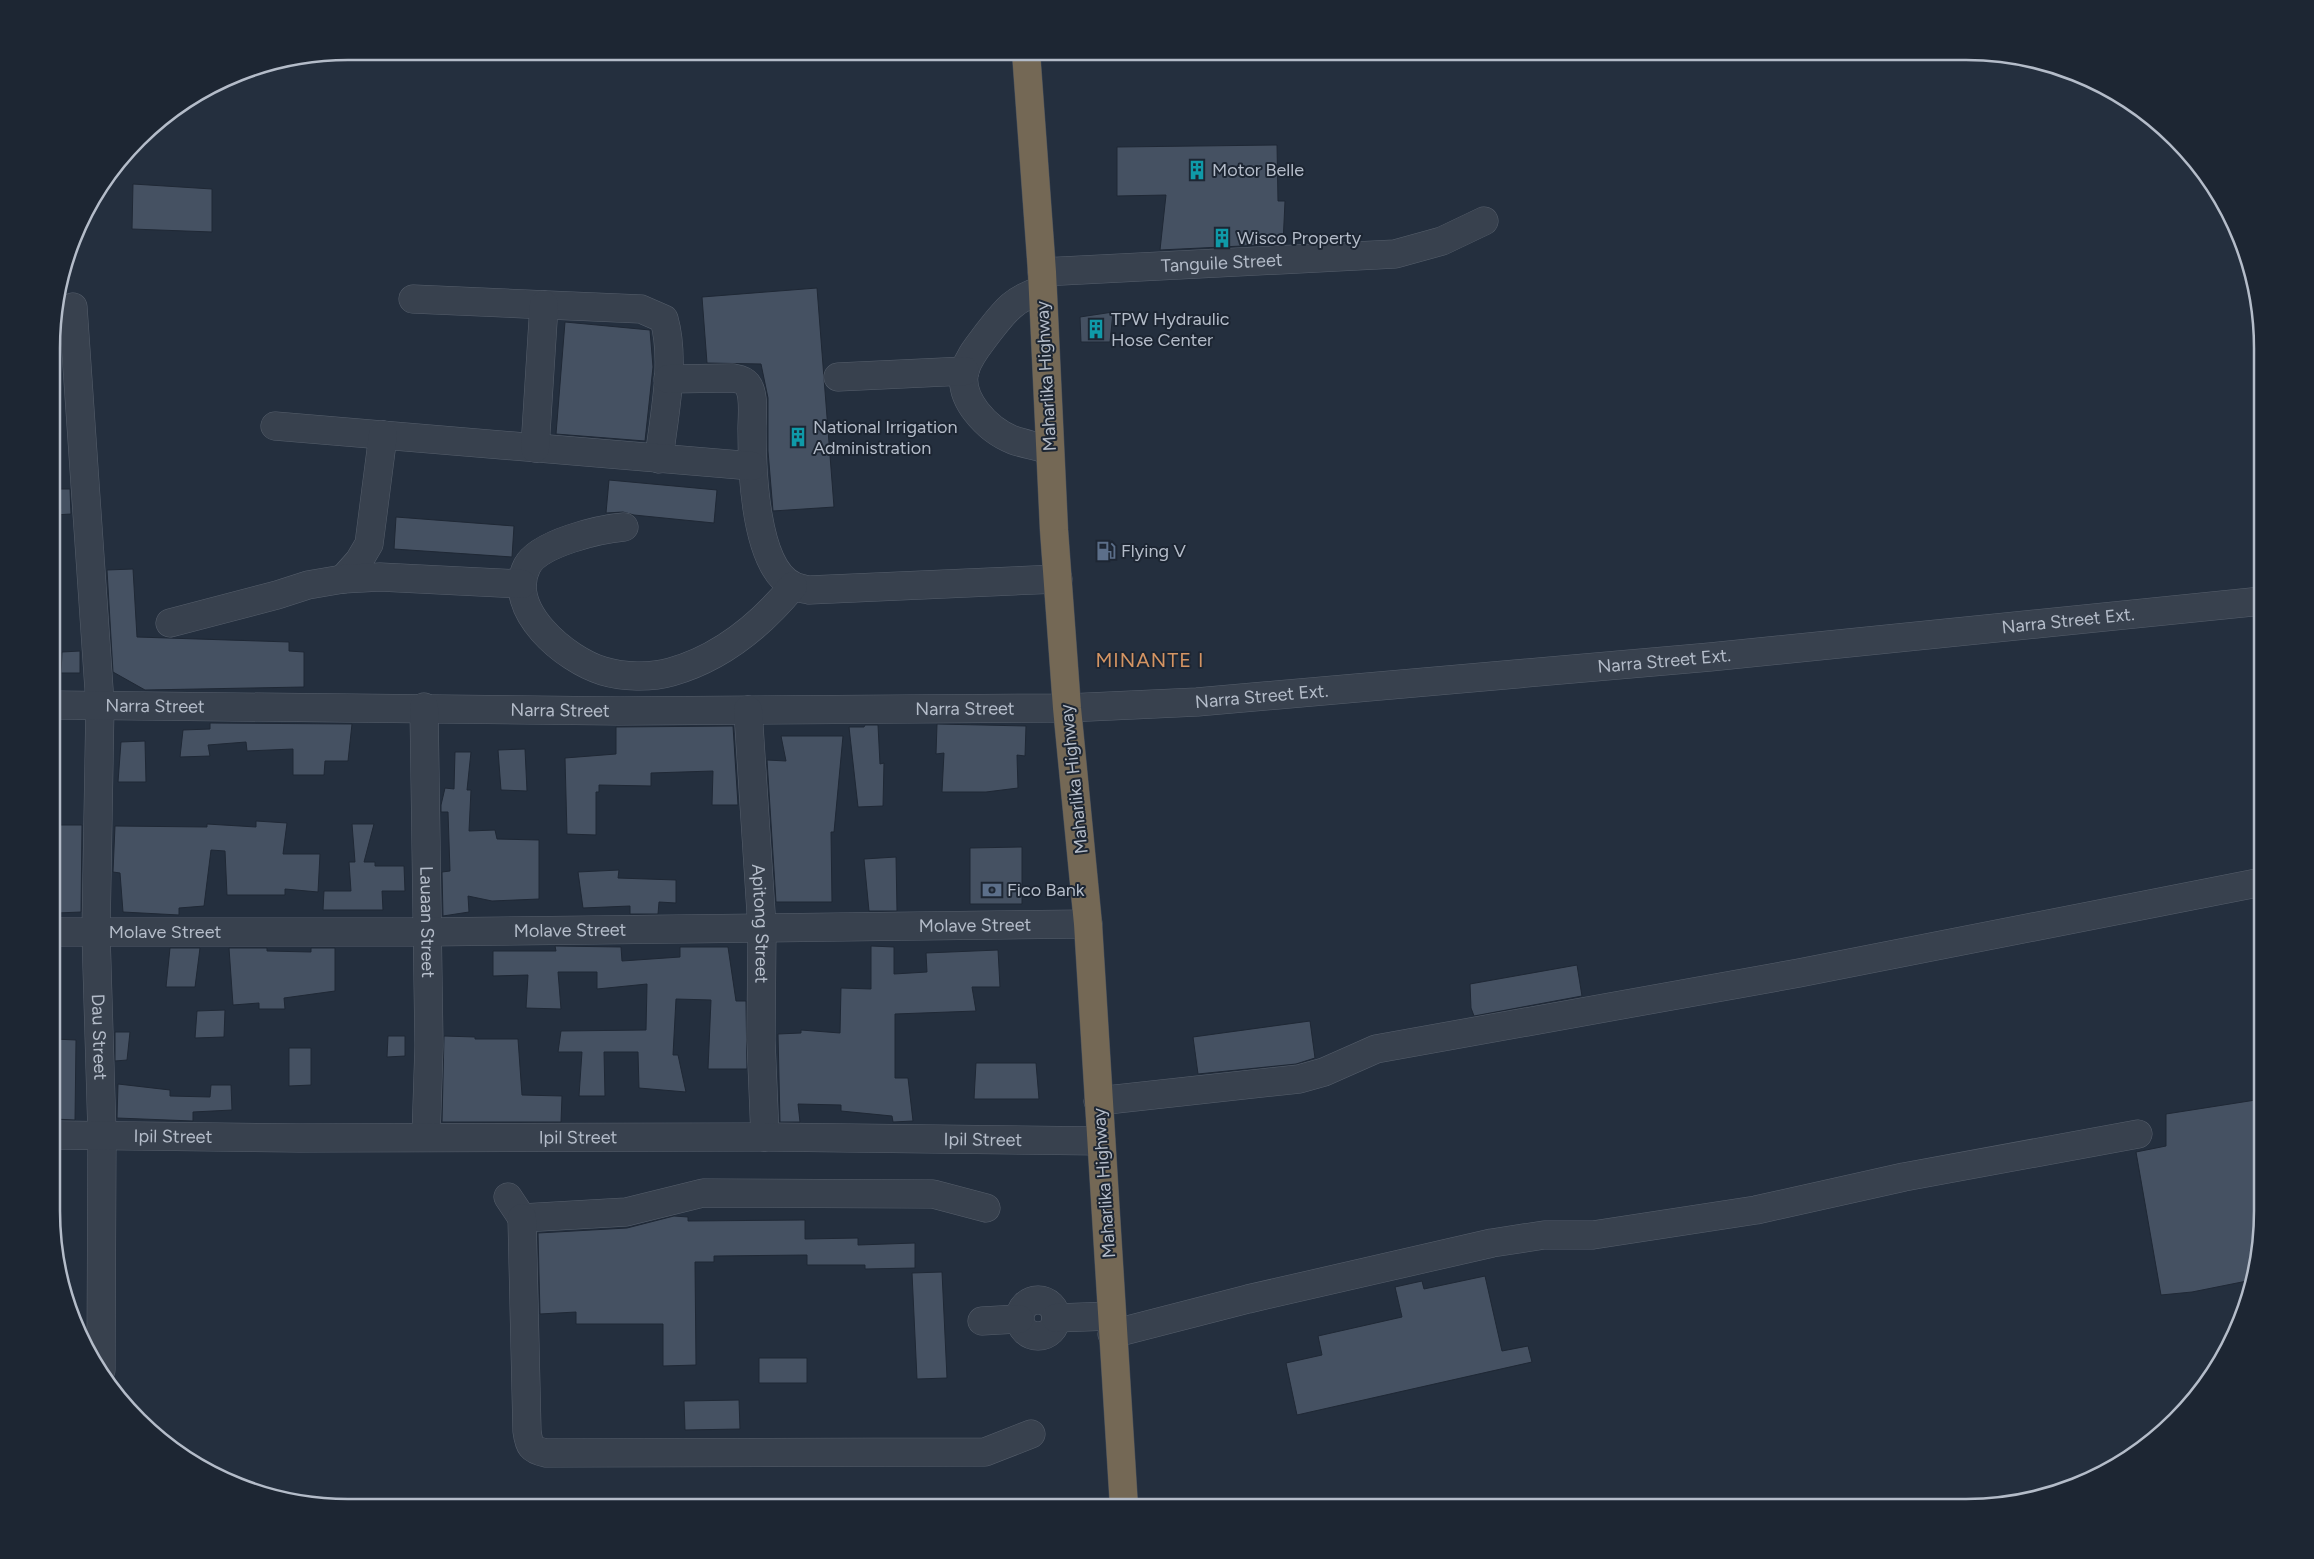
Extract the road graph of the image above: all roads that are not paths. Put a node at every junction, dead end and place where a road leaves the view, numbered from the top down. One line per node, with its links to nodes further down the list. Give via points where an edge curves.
1 (1027, 60): 3 (highway, Maharlika Highway)
2 (1484, 221): 3 (street, Tanguile Street, via 1442,241 1395,254)
3 (1042, 281): 7 (street, Tanguile Street, via 1008,309 971,355); 13 (highway, Maharlika Highway)
4 (412, 299): 5 (street)
5 (544, 305): 9 (street, via 641,309 654,313 664,319 666,328); 12 (street)
6 (73, 307): 23 (street, Dau Street)
7 (965, 371): 8 (street); 13 (street, via 966,392 980,417 1008,438)
8 (838, 377)
9 (668, 379): 14 (street); 15 (street, via 733,378 747,384 751,398)
10 (275, 426): 11 (street)
11 (383, 436): 12 (street); 17 (street, via 368,544 359,561)
12 (535, 448): 14 (street)
13 (1049, 450): 18 (highway, Maharlika Highway)
14 (659, 459): 15 (street)
15 (752, 466): 20 (street, via 760,529 767,554 778,573)
16 (624, 527): 19 (street, via 604,528 570,538 546,550 528,564)
17 (342, 579): 19 (street, via 380,577); 22 (street, via 308,585)
18 (1058, 579): 20 (street, via 809,590); 26 (highway, Maharlika Highway)
19 (522, 584): 20 (street, via 530,613 567,654 603,671 626,675 670,673 707,659 770,614)
20 (793, 586)
21 (2254, 601): 26 (street, Narra Street Ext., via 1504,676 1197,702)
22 (170, 623)
23 (100, 704): 24 (street, Narra Street); 25 (street, Narra Street); 33 (street, Dau Street)
24 (60, 705)
25 (424, 707): 27 (street, Narra Street); 32 (street, Lauaan Street)
26 (1067, 708): 27 (street, Narra Street); 29 (highway, Maharlika Highway)
27 (748, 710): 30 (street, Apitong Street)
28 (2254, 884): 34 (street, via 1799,973 1376,1049 1324,1072 1299,1079)
29 (1088, 924): 30 (street, Molave Street); 34 (highway, Maharlika Highway)
30 (762, 928): 32 (street, Molave Street); 39 (street, Apitong Street)
31 (60, 932): 33 (street, Molave Street)
32 (426, 932): 33 (street, Molave Street); 38 (street, Lauaan Street, via 429,1046)
33 (96, 933): 35 (street, Dau Street)
34 (1098, 1101): 40 (highway, Maharlika Highway)
35 (102, 1134): 37 (street, Ipil Street); 38 (street, Ipil Street); 44 (street, Dau Street)
36 (2138, 1134): 43 (street, via 1904,1177 1756,1210 1593,1235 1544,1235 1492,1243 1248,1299)
37 (60, 1135)
38 (426, 1137): 39 (street, Ipil Street)
39 (764, 1137): 40 (street, Ipil Street)
40 (1101, 1141): 43 (highway, Maharlika Highway)
41 (986, 1208): 45 (street, via 924,1193 704,1193 626,1212 515,1207 529,1445 534,1451 546,1453 986,1452)
42 (982, 1321): 43 (street, via 1020,1320 1026,1332 1038,1336 1051,1331 1056,1318)
43 (1112, 1325): 46 (highway, Maharlika Highway)
44 (100, 1357)
45 (1031, 1434)
46 (1123, 1499)

